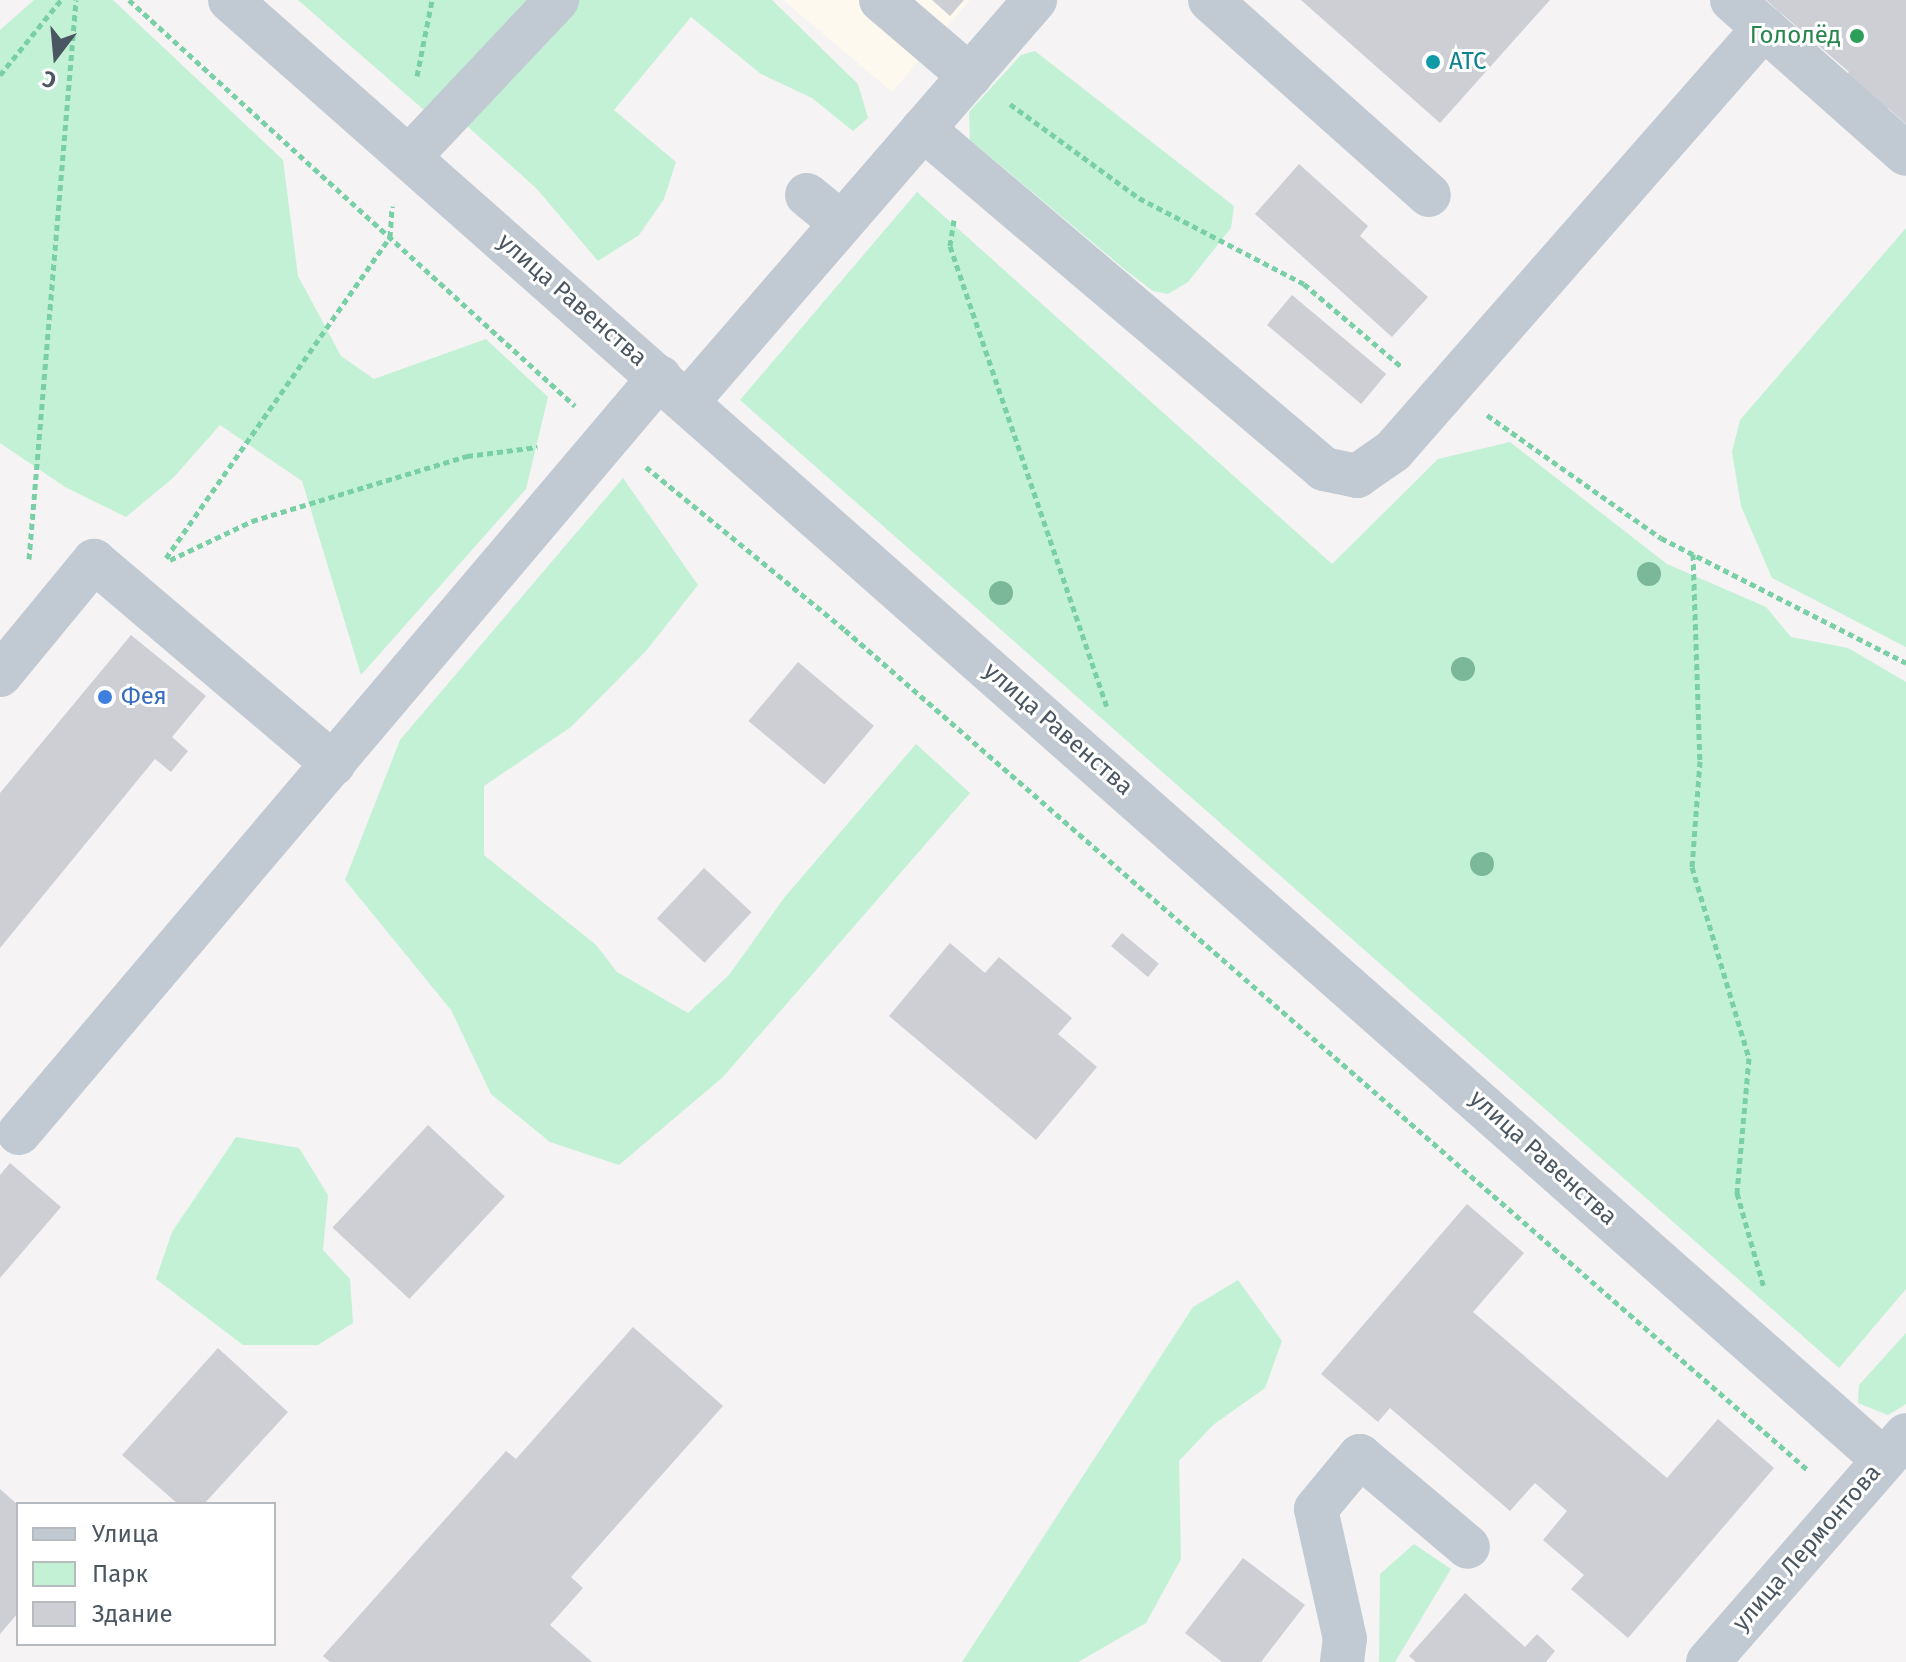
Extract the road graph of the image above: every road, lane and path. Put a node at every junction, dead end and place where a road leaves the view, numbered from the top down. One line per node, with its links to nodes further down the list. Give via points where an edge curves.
1 (61, 0): 10 (path)
2 (76, 0): 21 (path)
3 (129, 0): 17 (path)
4 (230, 0): 13 (street, улица Равенства)
5 (557, 0): 13 (street)
6 (881, 0): 11 (street)
7 (1035, 0): 11 (street)
8 (1210, 0): 16 (street)
9 (1748, 14): 14 (street); 15 (street, via 1444,395 1377,466 1357,476 1324,469)
10 (0, 75)
11 (970, 76): 12 (street)
12 (923, 129): 15 (street); 18 (street, via 824,209)
13 (403, 152): 17 (path); 18 (street, улица Равенства)
14 (1906, 154)
15 (963, 163): 23 (path, via 950,246)
16 (1429, 195)
17 (390, 237): 19 (path); 19 (path, via 161,565 252,521 467,456)
18 (673, 390): 19 (street); 27 (street, улица Равенства)
19 (609, 437): 24 (street); 28 (path, via 845,630)
20 (1693, 554): 26 (path, via 1700,761 1692,867 1749,1058 1737,1193)
21 (29, 559)
22 (0, 675): 24 (street, via 94,561)
23 (1108, 711)
24 (333, 764): 25 (street)
25 (19, 1133)
26 (1767, 1299)
27 (1895, 1447): 31 (street, улица Лермонтова)
28 (1809, 1471)
29 (1468, 1547): 30 (street, via 1360,1456 1316,1509 1345,1639)
30 (1342, 1662)
31 (1708, 1662)

